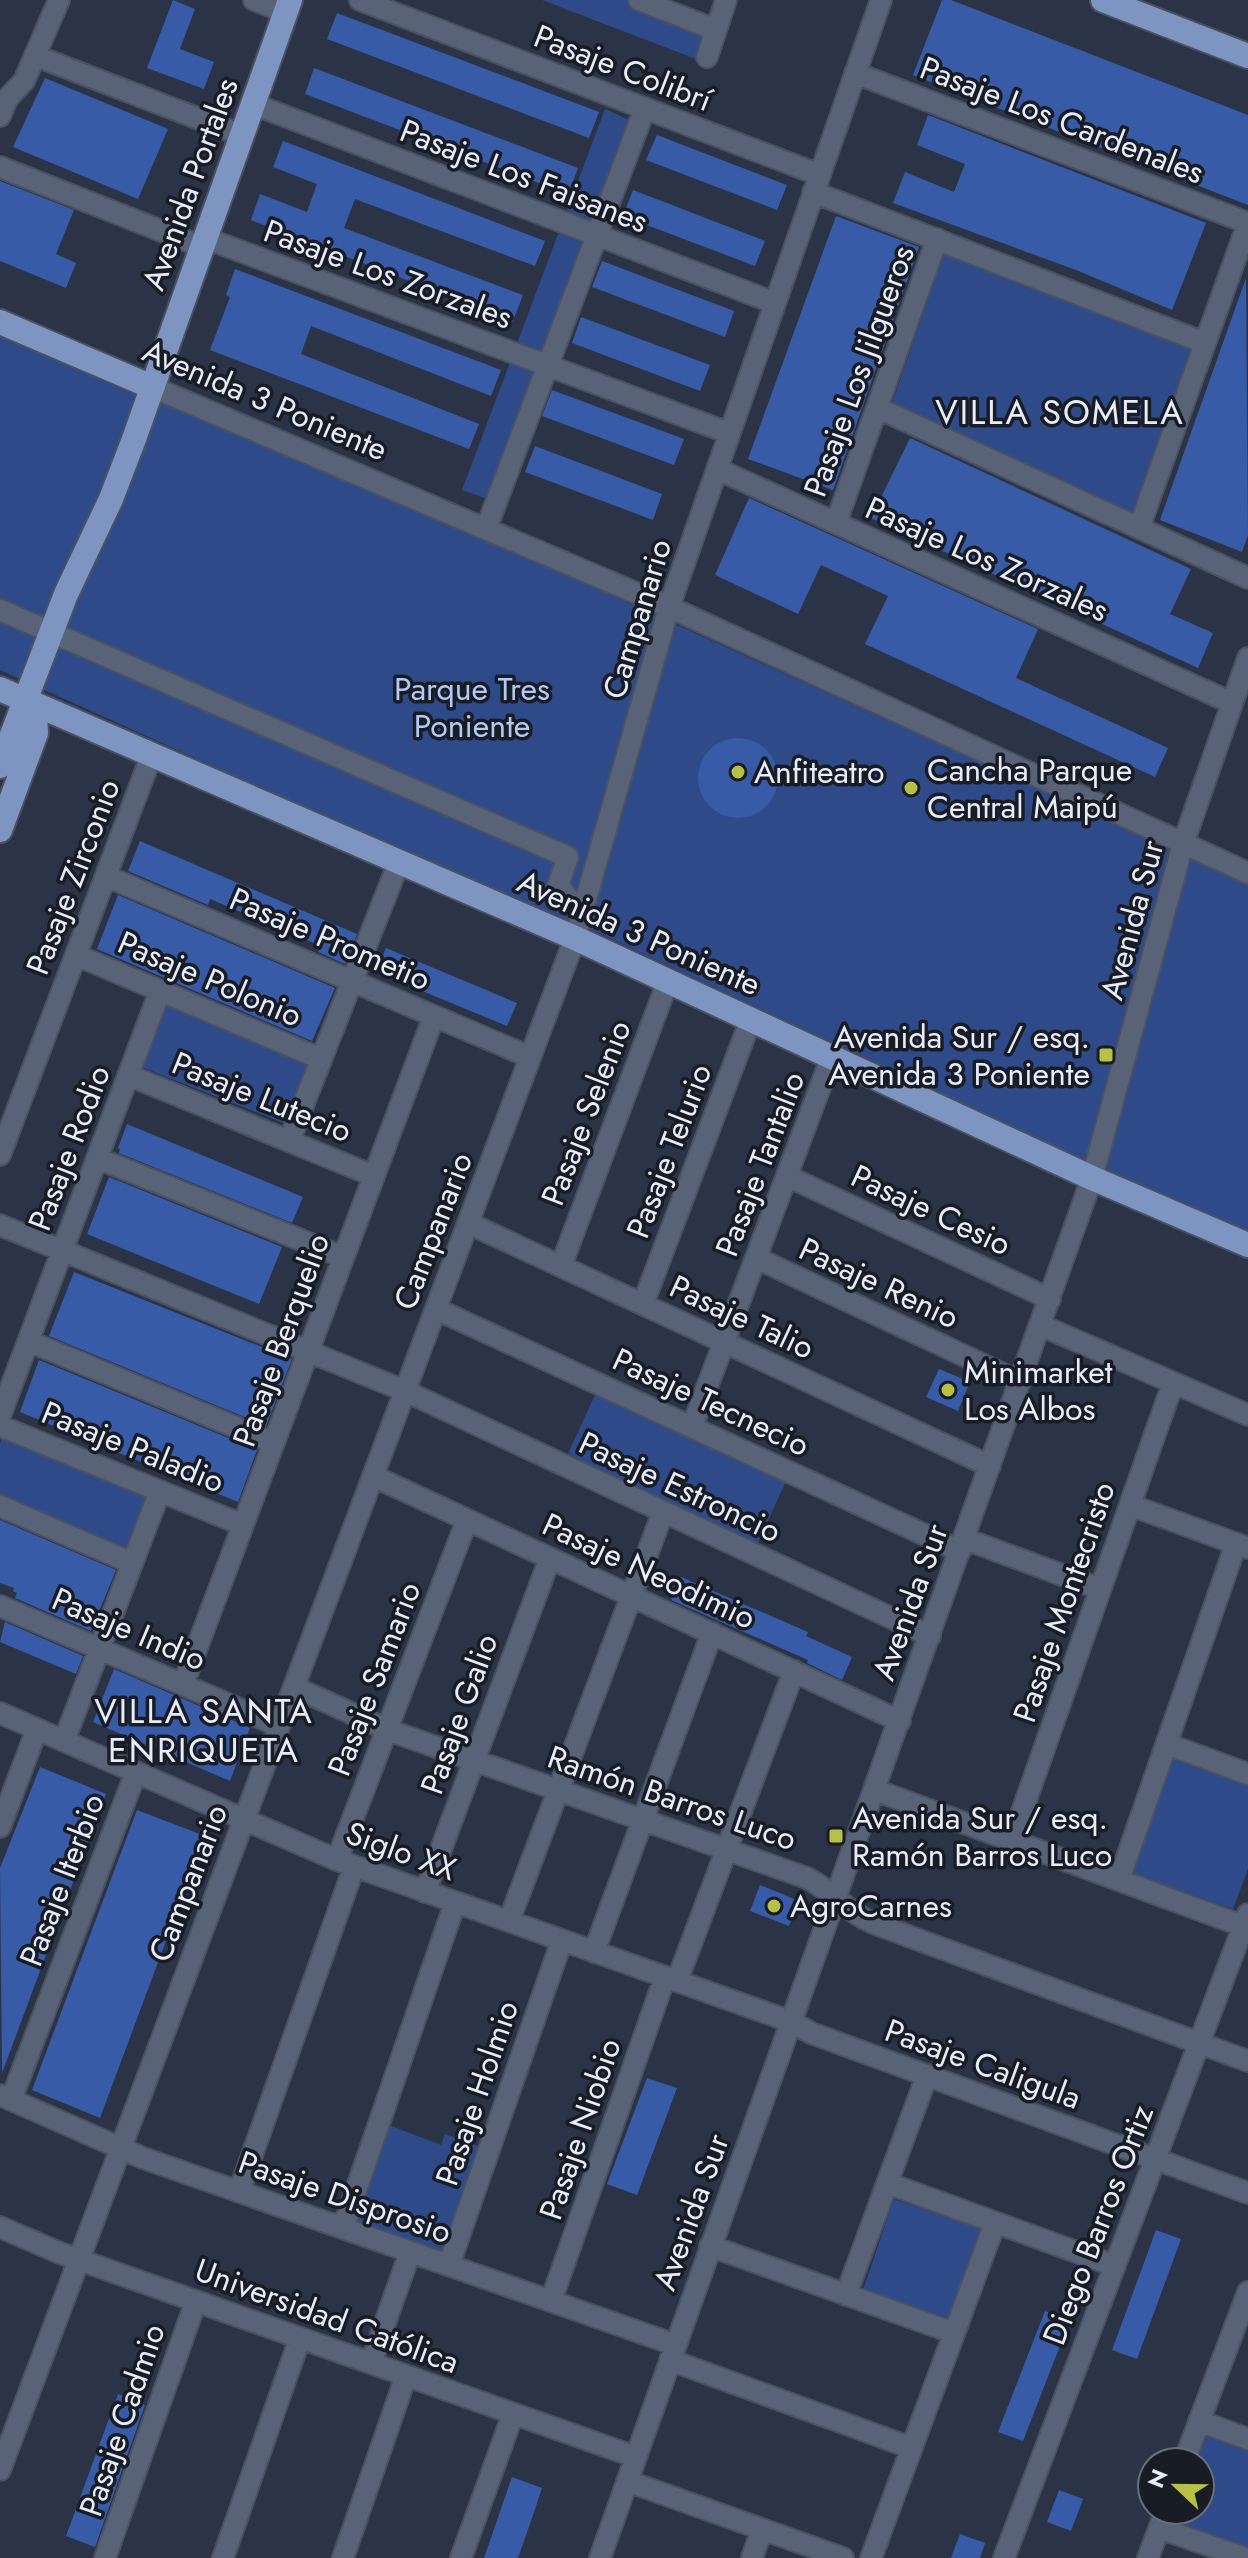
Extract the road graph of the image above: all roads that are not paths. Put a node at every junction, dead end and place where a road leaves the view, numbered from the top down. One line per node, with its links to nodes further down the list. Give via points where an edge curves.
1 (59, 0): 10 (street)
2 (254, 0): 8 (street)
3 (360, 0): 15 (street, Pasaje Colibrí)
4 (639, 0): 9 (street)
5 (726, 0): 9 (street)
6 (881, 0): 13 (street, Campanario)
7 (1103, 0): 11 (main road)
8 (287, 6): 14 (main road, Avenida Portales)
9 (716, 30): 12 (street)
10 (36, 56): 16 (street); 17 (street)
11 (1248, 56)
12 (707, 57)
13 (855, 73): 19 (street, Campanario); 20 (street, Pasaje Los Cardenales)
14 (253, 104): 17 (main road, Avenida Portales); 21 (street, Pasaje Los Faisanes)
15 (645, 108): 19 (street, Pasaje Colibrí); 21 (street)
16 (0, 116)
17 (241, 135): 23 (main road, Avenida Portales)
18 (0, 167): 23 (street, Pasaje Los Zorzales)
19 (816, 184): 22 (street, Pasaje Colibrí); 24 (street, Campanario)
20 (1248, 223): 26 (street)
21 (597, 235): 24 (street, Pasaje Los Faisanes); 27 (street)
22 (937, 239): 26 (street, Pasaje Colibrí); 29 (street, Pasaje Los Jilgueros)
23 (204, 242): 27 (street, Pasaje Los Zorzales); 28 (main road, Avenida Portales)
24 (775, 303): 30 (street, Campanario)
25 (0, 322): 28 (main road, Avenida 3 Poniente)
26 (1205, 343): 33 (street)
27 (548, 365): 30 (street, Pasaje Los Zorzales); 34 (street)
28 (152, 387): 34 (street, Avenida 3 Poniente); 38 (main road, Avenida Portales, via 111,499)
29 (878, 408): 32 (street, Pasaje Los Jilgueros); 33 (street)
30 (729, 433): 31 (street, Campanario)
31 (717, 469): 32 (street, Pasaje Los Zorzales); 36 (street, Campanario)
32 (836, 523): 42 (street, Pasaje Los Zorzales)
33 (1139, 528): 35 (street)
34 (486, 529): 36 (street, Avenida 3 Poniente)
35 (1248, 578)
36 (669, 607): 46 (street, Avenida 3 Poniente); 51 (street, Campanario)
37 (0, 610): 38 (street)
38 (52, 632): 41 (main road, Avenida Portales); 50 (street, via 568,857 558,885)
39 (1248, 658): 42 (street, Avenida Sur)
40 (0, 689): 41 (main road, Avenida 3 Poniente)
41 (25, 699): 43 (main road, Avenida 3 Poniente); 44 (main road, Avenida Portales); 45 (main road, via 35,716 36,733)
42 (1232, 703): 46 (street, Avenida Sur)
43 (152, 754): 47 (main road, Avenida 3 Poniente); 49 (street, Pasaje Zirconio)
44 (0, 766)
45 (0, 830)
46 (1183, 844): 48 (street, Avenida 3 Poniente); 67 (street, Avenida Sur)
47 (399, 862): 51 (main road, Avenida 3 Poniente); 53 (street)
48 (1248, 873)
49 (106, 876): 52 (street, Pasaje Zirconio); 53 (street, Pasaje Prometio)
50 (569, 899)
51 (575, 938): 54 (main road, Avenida 3 Poniente); 59 (street, Campanario)
52 (76, 955): 55 (street, Pasaje Polonio); 63 (street, Pasaje Zirconio)
53 (352, 981): 56 (street, Pasaje Prometio); 60 (street)
54 (668, 981): 57 (main road, Avenida 3 Poniente); 74 (street, Pasaje Selenio)
55 (160, 991): 60 (street, Pasaje Polonio); 61 (street, Pasaje Rodio)
56 (434, 1016): 59 (street, Pasaje Prometio); 65 (street, Pasaje Berquelio)
57 (751, 1019): 58 (main road, Avenida 3 Poniente); 76 (street, Pasaje Telurio)
58 (832, 1056): 66 (street, Pasaje Tantalio); 67 (main road, Avenida 3 Poniente)
59 (530, 1057): 68 (street, Campanario)
60 (321, 1059): 62 (street)
61 (128, 1075): 62 (street, Pasaje Lutecio); 64 (street, Pasaje Rodio)
62 (289, 1141): 65 (street, Pasaje Lutecio)
63 (0, 1155)
64 (97, 1158): 71 (street, Pasaje Rodio); 72 (street)
65 (374, 1176): 72 (street, Pasaje Berquelio)
66 (787, 1176): 73 (street, Pasaje Tantalio); 75 (street, Pasaje Cesio)
67 (1092, 1178): 70 (main road, Avenida 3 Poniente); 75 (street, Avenida Sur)
68 (468, 1223): 74 (street, Pasaje Talio); 77 (street, Campanario)
69 (0, 1225): 71 (street, Pasaje Estroncio)
70 (1248, 1245)
71 (62, 1251): 79 (street, Pasaje Rodio); 81 (street, Pasaje Estroncio)
72 (343, 1257): 81 (street, Pasaje Berquelio)
73 (756, 1258): 80 (street, Pasaje Tantalio); 82 (street, Pasaje Renio)
74 (561, 1266): 76 (street, Pasaje Talio)
75 (1050, 1299): 78 (street, Avenida Sur)
76 (643, 1304): 80 (street, Pasaje Talio)
77 (436, 1309): 84 (street, Campanario); 88 (street, Pasaje Tecnecio)
78 (1040, 1325): 82 (street, Avenida Sur); 83 (street)
79 (28, 1341): 86 (street, Pasaje Rodio); 89 (street)
80 (725, 1342): 88 (street, Pasaje Tantalio); 90 (street, Pasaje Talio)
81 (308, 1352): 84 (street, Pasaje Estroncio); 89 (street, Pasaje Berquelio)
82 (1020, 1382): 90 (street, Avenida Sur)
83 (1173, 1383): 85 (street); 93 (street, Pasaje Montecristo)
84 (405, 1391): 91 (street, Campanario); 95 (street, Pasaje Estroncio)
85 (1248, 1415)
86 (0, 1416)
87 (0, 1426): 92 (street, Pasaje Paladio)
88 (692, 1427): 98 (street, Pasaje Tecnecio)
89 (274, 1443): 97 (street, Pasaje Berquelio)
90 (990, 1466): 98 (street, Avenida Sur)
91 (373, 1476): 96 (street, Pasaje Neodimio); 110 (street, Campanario)
92 (160, 1491): 97 (street, Pasaje Paladio); 101 (street)
93 (1130, 1505): 99 (street); 102 (street, Pasaje Montecristo)
94 (0, 1506): 101 (street)
95 (663, 1512): 103 (street); 106 (street, Pasaje Estroncio)
96 (467, 1520): 100 (street, Pasaje Neodimio); 115 (street, Pasaje Samario)
97 (243, 1525): 109 (street, Pasaje Berquelio)
98 (962, 1545): 102 (street, Pasaje Tecnecio); 106 (street, Avenida Sur)
99 (1242, 1546): 117 (street)
100 (550, 1558): 103 (street, Pasaje Neodimio); 118 (street, Pasaje Galio)
101 (132, 1563): 107 (street)
102 (1100, 1589): 126 (street, Pasaje Montecristo)
103 (631, 1595): 105 (street, Pasaje Neodimio); 121 (street)
104 (0, 1606): 107 (street, Pasaje Indio)
105 (712, 1633): 108 (street, Pasaje Neodimio); 124 (street)
106 (930, 1636): 112 (street, Avenida Sur)
107 (99, 1648): 109 (street, Pasaje Indio); 116 (street)
108 (794, 1671): 112 (street, Pasaje Neodimio); 127 (street, Pasaje Niobio)
109 (183, 1685): 113 (street, Pasaje Indio)
110 (294, 1687): 113 (street, Campanario); 115 (street, Ramón Barros Luco)
111 (0, 1713): 114 (street, Siglo XX)
112 (900, 1721): 122 (street, Avenida Sur)
113 (279, 1726): 123 (street, Campanario)
114 (37, 1729): 116 (street, Siglo XX); 125 (street)
115 (388, 1730): 118 (street, Ramón Barros Luco); 128 (street, Pasaje Samario)
116 (64, 1741): 119 (street, Siglo XX)
117 (1167, 1744): 120 (street); 129 (street)
118 (474, 1760): 121 (street, Ramón Barros Luco); 130 (street, Pasaje Galio)
119 (136, 1772): 123 (street, Siglo XX); 142 (street, Pasaje Iterbio)
120 (1248, 1774)
121 (558, 1790): 124 (street, Ramón Barros Luco); 134 (street)
122 (875, 1790): 126 (street); 131 (street, Avenida Sur)
123 (244, 1819): 128 (street, Siglo XX); 143 (street, Campanario)
124 (643, 1820): 127 (street, Ramón Barros Luco); 136 (street)
125 (0, 1827)
126 (1012, 1840): 129 (street)
127 (727, 1850): 131 (street, Ramón Barros Luco, via 807,1878); 137 (street, Pasaje Niobio)
128 (345, 1863): 130 (street, Siglo XX); 146 (street, Pasaje Samario)
129 (1119, 1880): 133 (street)
130 (425, 1892): 132 (street, Siglo XX)
131 (836, 1900): 138 (street, Avenida Sur); 139 (street, Ramón Barros Luco, via 860,1918)
132 (455, 1903): 134 (street, Siglo XX); 150 (street)
133 (1246, 1920): 139 (street, Diego Barros Ortiz)
134 (509, 1921): 135 (street, Siglo XX)
135 (562, 1940): 136 (street, Siglo XX); 154 (street, Pasaje Holmio)
136 (594, 1952): 137 (street, Siglo XX)
137 (671, 1979): 138 (street, Siglo XX); 159 (street, Pasaje Niobio)
138 (792, 2022): 141 (street, Pasaje Caligula); 151 (street, Avenida Sur)
139 (1200, 2043): 140 (street, Ramón Barros Luco); 144 (street, Diego Barros Ortiz)
140 (1248, 2061)
141 (927, 2075): 144 (street, Pasaje Caligula); 145 (street)
142 (6, 2097): 143 (street, Pasaje Disprosio)
143 (121, 2148): 146 (street, Pasaje Disprosio); 153 (street, Campanario)
144 (1156, 2159): 147 (street, Pasaje Caligula); 155 (street, Diego Barros Ortiz)
145 (887, 2183): 148 (street); 157 (street)
146 (239, 2192): 150 (street, Pasaje Disprosio)
147 (1248, 2193)
148 (995, 2223): 155 (street); 161 (street)
149 (0, 2227): 153 (street, Universidad Católica)
150 (343, 2228): 152 (street, Pasaje Disprosio)
151 (710, 2246): 157 (street); 163 (street, Avenida Sur)
152 (410, 2252): 154 (street, Pasaje Disprosio); 164 (street)
153 (79, 2260): 158 (street, Universidad Católica); 172 (street, Campanario)
154 (449, 2265): 159 (street, Pasaje Disprosio)
155 (1115, 2266): 185 (street, Diego Barros Ortiz)
156 (1248, 2292): 160 (street)
157 (846, 2295): 161 (street)
158 (196, 2301): 162 (street, Universidad Católica); 177 (street, Pasaje Cadmio)
159 (551, 2301): 163 (street, Pasaje Disprosio)
160 (1244, 2313): 167 (street)
161 (954, 2333): 170 (street)
162 (300, 2338): 164 (street, Universidad Católica); 178 (street)
163 (673, 2352): 170 (street, Pasaje Disprosio); 171 (street, Avenida Sur)
164 (371, 2363): 165 (street, Universidad Católica)
165 (406, 2376): 166 (street, Universidad Católica); 179 (street)
166 (513, 2414): 171 (street, Universidad Católica); 180 (street)
167 (1199, 2421): 168 (street); 169 (street)
168 (1248, 2439)
169 (1190, 2446)
170 (912, 2448): 184 (street)
171 (636, 2457): 173 (street, Avenida Sur)
172 (0, 2470)
173 (627, 2481): 176 (street); 181 (street, Avenida Sur)
174 (1159, 2526): 186 (street)
175 (1177, 2526): 187 (street)
176 (762, 2529): 182 (street); 183 (street)
177 (105, 2558)
178 (223, 2558)
179 (343, 2558)
180 (461, 2558)
181 (600, 2558)
182 (752, 2558)
183 (843, 2558)
184 (871, 2558)
185 (1004, 2558)
186 (1148, 2558)
187 (1245, 2558)

